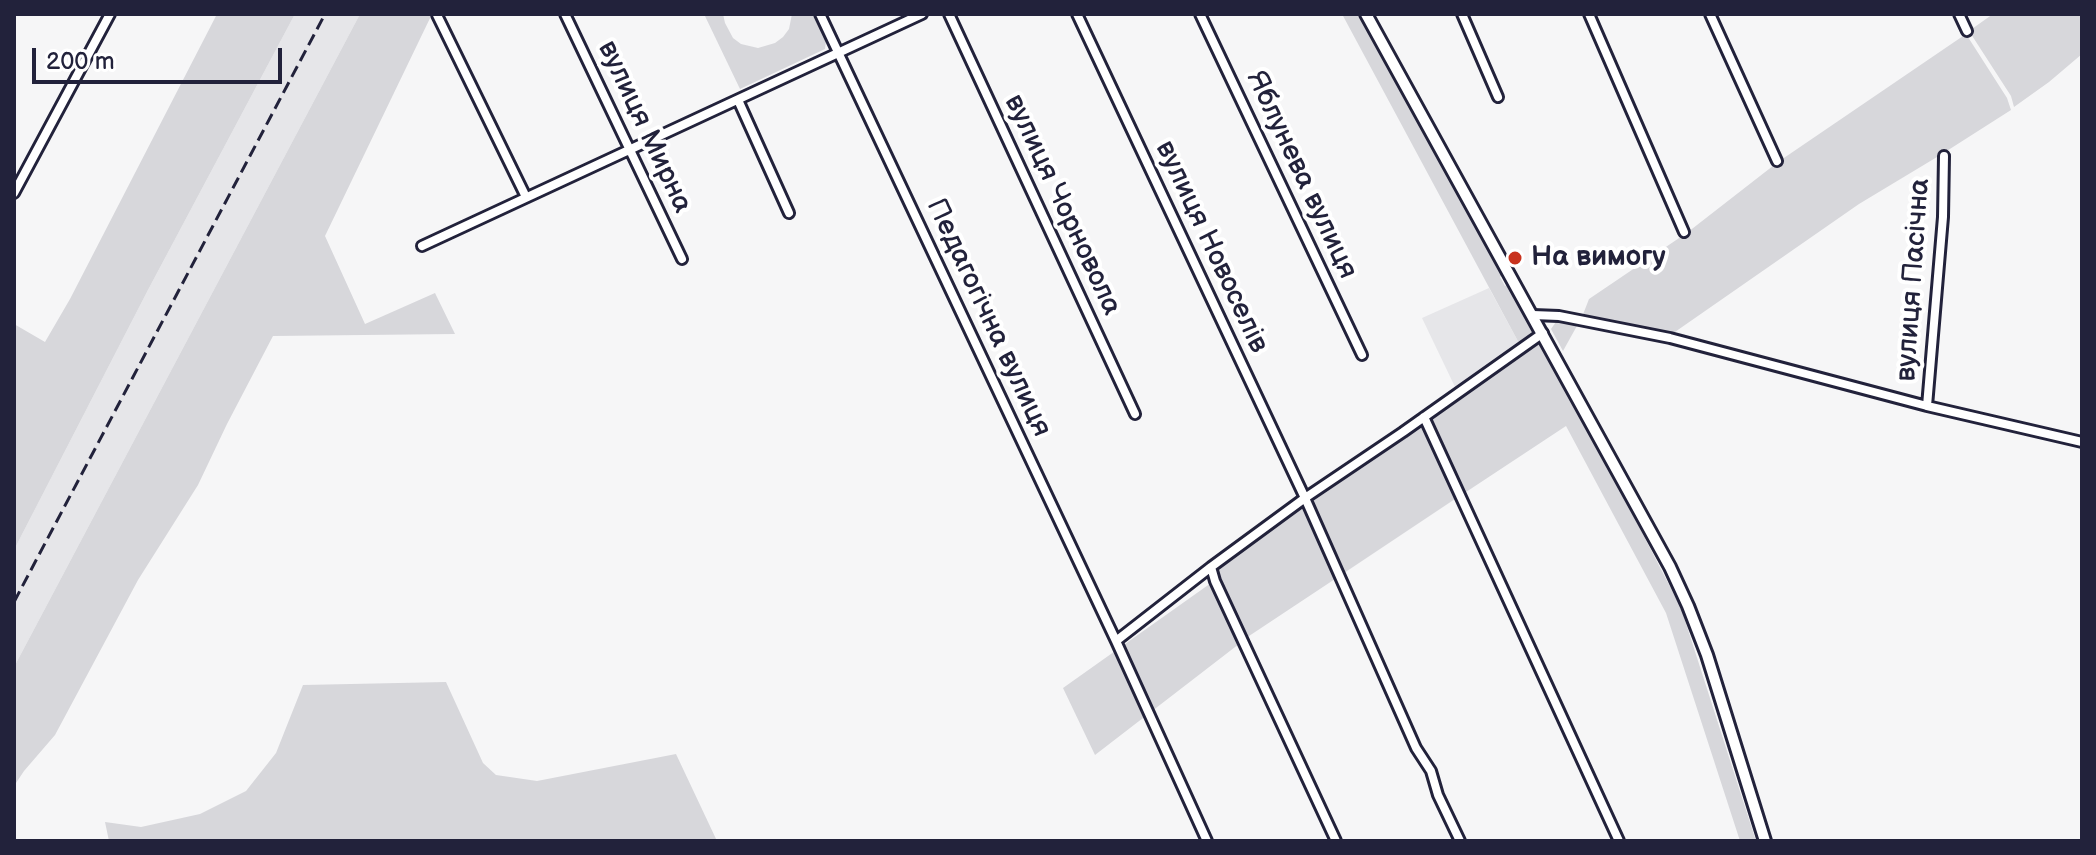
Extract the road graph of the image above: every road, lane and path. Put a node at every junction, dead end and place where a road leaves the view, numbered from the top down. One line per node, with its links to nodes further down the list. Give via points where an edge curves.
1 (110, 14): 21 (street)
2 (565, 14): 18 (street, вулиця Мирна)
3 (820, 14): 15 (street, Педагогічна вулиця)
4 (922, 14): 15 (street)
5 (949, 14): 31 (street, вулиця Чорновола)
6 (1077, 14): 34 (street, вулиця Новоселів)
7 (1200, 14): 29 (street, Яблунева вулиця)
8 (1366, 14): 27 (street)
9 (1462, 14): 16 (street)
10 (1589, 14): 24 (street)
11 (1710, 14): 20 (street)
12 (1959, 14): 14 (street)
13 (437, 15): 22 (street)
14 (1967, 31)
15 (839, 54): 17 (street); 36 (street, Педагогічна вулиця)
16 (1498, 97)
17 (738, 100): 18 (street); 23 (street)
18 (630, 149): 22 (street); 26 (street, вулиця Мирна)
19 (1944, 156): 30 (street, вулиця Пасічна)
20 (1777, 161)
21 (14, 193)
22 (526, 197): 25 (street)
23 (789, 213)
24 (1684, 232)
25 (422, 246)
26 (682, 259)
27 (1533, 315): 28 (street); 30 (street, via 1670,338)
28 (1543, 333): 32 (street); 41 (street, via 1688,606)
29 (1362, 355)
30 (1927, 406): 33 (street)
31 (1135, 414)
32 (1424, 417): 34 (street); 40 (street)
33 (2082, 442)
34 (1305, 498): 35 (street); 39 (street, вулиця Новоселів)
35 (1211, 567): 36 (street); 38 (street)
36 (1116, 641): 37 (street, Педагогічна вулиця)
37 (1207, 841)
38 (1336, 841)
39 (1460, 841)
40 (1619, 841)
41 (1765, 841)

